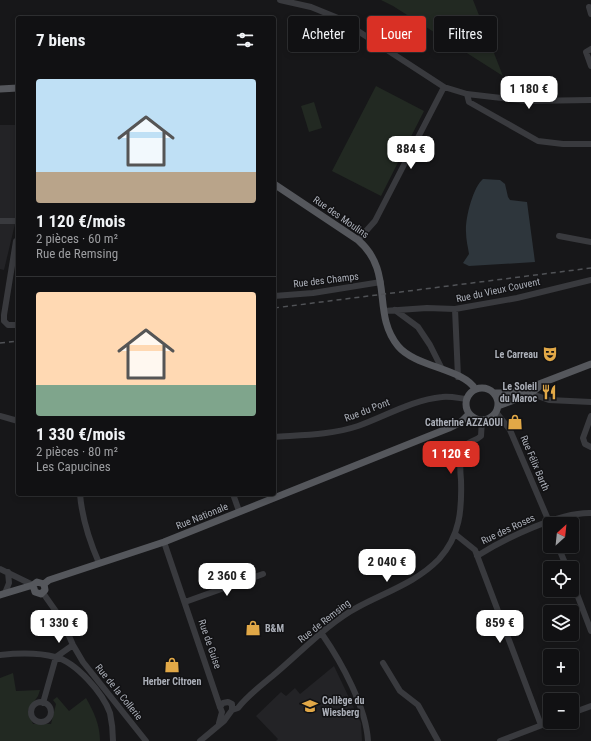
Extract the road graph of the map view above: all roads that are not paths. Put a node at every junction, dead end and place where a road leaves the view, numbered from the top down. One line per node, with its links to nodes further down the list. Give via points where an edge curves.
1 (280, 0): 5 (street, via 311,7 338,18)
2 (591, 49): 3 (street, via 586,52)
3 (591, 66)
4 (16, 88): 6 (main road)
5 (444, 88): 7 (street); 15 (street, via 375,220)
6 (0, 89)
7 (467, 94): 8 (street, via 527,101); 9 (street, via 469,102 538,141 555,144)
8 (591, 100)
9 (591, 144)
10 (276, 185): 15 (main road, Rue des Moulins)
11 (0, 221): 12 (street)
12 (16, 221)
13 (559, 236): 16 (street)
14 (16, 240): 23 (street, via 4,315 4,322)
15 (358, 240): 18 (main road, Rue des Moulins, via 375,260)
16 (591, 242)
17 (591, 280): 21 (street, Rue du Vieux Couvent)
18 (381, 282): 19 (street, Rue des Champs, via 313,293); 22 (main road, Rue des Moulins)
19 (276, 296)
20 (395, 310): 21 (street, Rue du Vieux Couvent); 22 (street, Rue du Vieux Couvent); 25 (street, via 418,327)
21 (455, 310): 26 (street)
22 (384, 311): 25 (main road, Rue des Moulins, via 388,329 402,350 412,357)
23 (16, 325)
24 (591, 364): 27 (main road)
25 (442, 369): 26 (main road, Rue des Moulins)
26 (458, 376): 28 (main road, Rue des Moulins, via 470,382)
27 (546, 381): 29 (main road, via 515,393); 30 (main road)
28 (474, 389): 29 (main road, via 486,388); 31 (main road)
29 (494, 393): 33 (main road, via 498,398)
30 (532, 394): 32 (street, via 549,400); 33 (main road)
31 (466, 399): 34 (main road); 39 (street, Rue du Pont, via 447,396 401,408 359,425 333,432)
32 (591, 402)
33 (497, 409): 38 (main road, via 489,419); 45 (street, Rue Félix Barth, via 510,430)
34 (469, 414): 38 (main road, via 477,420); 43 (main road, Rue Nationale, via 449,428)
35 (0, 416): 37 (street)
36 (591, 416): 40 (street, via 583,438 585,444)
37 (16, 420)
38 (482, 420): 48 (street, Rue de Remsing, via 481,436 469,442 462,453 462,500)
39 (276, 437)
40 (591, 447)
41 (80, 496): 51 (street, via 82,515)
42 (234, 496): 43 (street)
43 (239, 511): 49 (main road, Rue Nationale)
44 (591, 513): 46 (street, Rue des Roses)
45 (547, 517)
46 (569, 517)
47 (543, 526): 50 (street, Rue des Roses, via 489,548)
48 (455, 534): 50 (street, via 475,550); 62 (street, Rue de Remsing, via 448,548 433,565 403,585 358,607)
49 (164, 542): 51 (main road, Rue Nationale); 60 (street, Rue de Guise)
50 (477, 556): 73 (street)
51 (99, 563): 55 (main road, Rue Nationale)
52 (0, 569): 53 (street)
53 (8, 572): 56 (street); 58 (street, via 9,583)
54 (263, 574): 60 (street)
55 (44, 584): 56 (main road, via 40,582); 57 (main road)
56 (34, 589): 57 (main road, via 38,594); 58 (main road)
57 (44, 592): 63 (street, Rue de la Collerie, via 62,620)
58 (3, 594)
59 (578, 597): 61 (street)
60 (185, 602): 69 (street, Rue de Guise)
61 (591, 631)
62 (322, 634): 70 (street, Rue de Remsing, via 238,708); 77 (street, via 361,706 366,720)
63 (72, 645): 65 (street); 75 (street, Rue de la Collerie)
64 (0, 655): 65 (street, via 23,652)
65 (56, 657): 67 (street); 74 (street, via 82,674 99,693 110,713)
66 (383, 663): 78 (street, via 400,691 418,705)
67 (43, 703)
68 (591, 706): 71 (street)
69 (221, 709): 70 (street); 70 (street, via 226,702); 72 (street)
70 (231, 709): 72 (street, Rue de Remsing, via 224,721)
71 (579, 710)
72 (219, 723): 76 (street, Rue de Remsing)
73 (541, 725): 79 (street)
74 (113, 741)
75 (146, 741)
76 (200, 741)
77 (368, 741)
78 (438, 741)
79 (500, 741)

